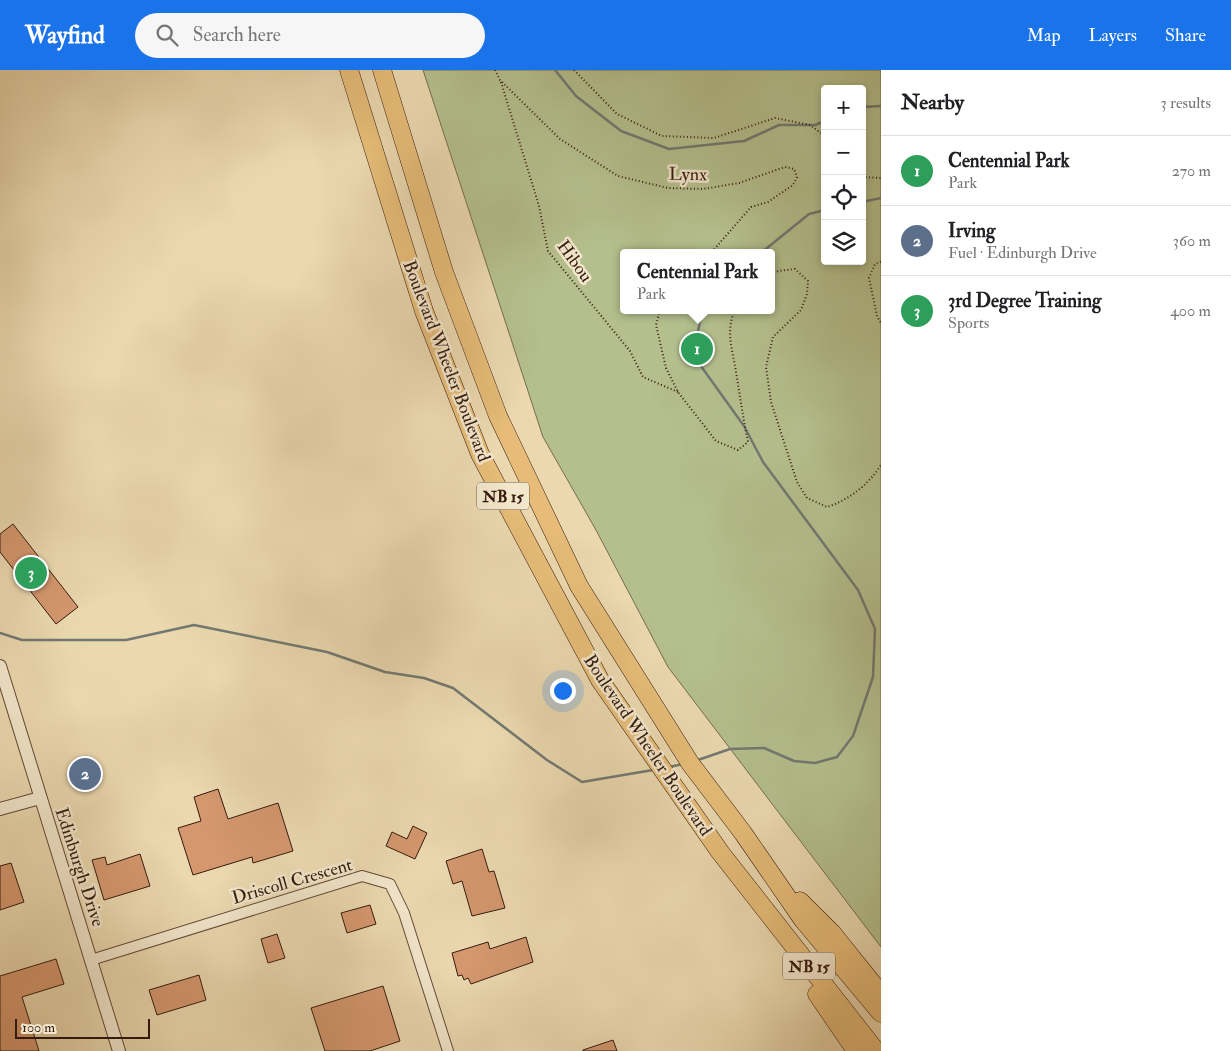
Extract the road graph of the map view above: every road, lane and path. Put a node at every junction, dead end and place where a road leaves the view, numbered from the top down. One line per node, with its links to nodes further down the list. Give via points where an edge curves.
1 (349, 70): 21 (highway, Boulevard Wheeler Boulevard / NB 15, via 424,311 480,454 600,680)
2 (382, 70): 20 (highway, Boulevard Wheeler Boulevard / NB 15, via 444,272 498,416 579,586 690,762)
3 (496, 70): 5 (path, Lynx)
4 (574, 70): 6 (path, via 617,114 662,136 714,138 775,118 808,124)
5 (500, 80): 9 (path, Lynx, via 560,139 618,176 668,188 703,189 739,183 785,167 794,169 797,177 793,185 768,202 751,207); 15 (path, Hibou, via 539,206 548,251 630,351 643,377)
6 (821, 133)
7 (866, 177): 8 (path)
8 (881, 178)
9 (714, 249)
10 (881, 262): 14 (path, via 875,264 869,278)
11 (775, 273): 16 (path, via 795,270 808,281 801,310 773,337 766,366 771,402 797,482 807,498 827,507 846,501)
12 (659, 314): 15 (path, via 656,325 666,368)
13 (732, 314): 15 (path, via 729,344 748,442 738,450 716,441)
14 (881, 322)
15 (678, 392)
16 (881, 465)
17 (0, 666): 18 (street, Edinburgh Drive)
18 (40, 798): 19 (street); 22 (street, Edinburgh Drive)
19 (0, 809)
20 (767, 866): 23 (highway, via 832,933); 24 (highway, Boulevard Wheeler Boulevard / NB 15, via 803,920)
21 (742, 881): 27 (highway); 28 (highway, Boulevard Wheeler Boulevard / NB 15)
22 (91, 960): 25 (street, Edinburgh Drive); 26 (street, Driscoll Crescent, via 362,876 390,884 404,913)
23 (881, 994)
24 (881, 1013)
25 (119, 1051)
26 (448, 1051)
27 (856, 1051)
28 (876, 1051)

